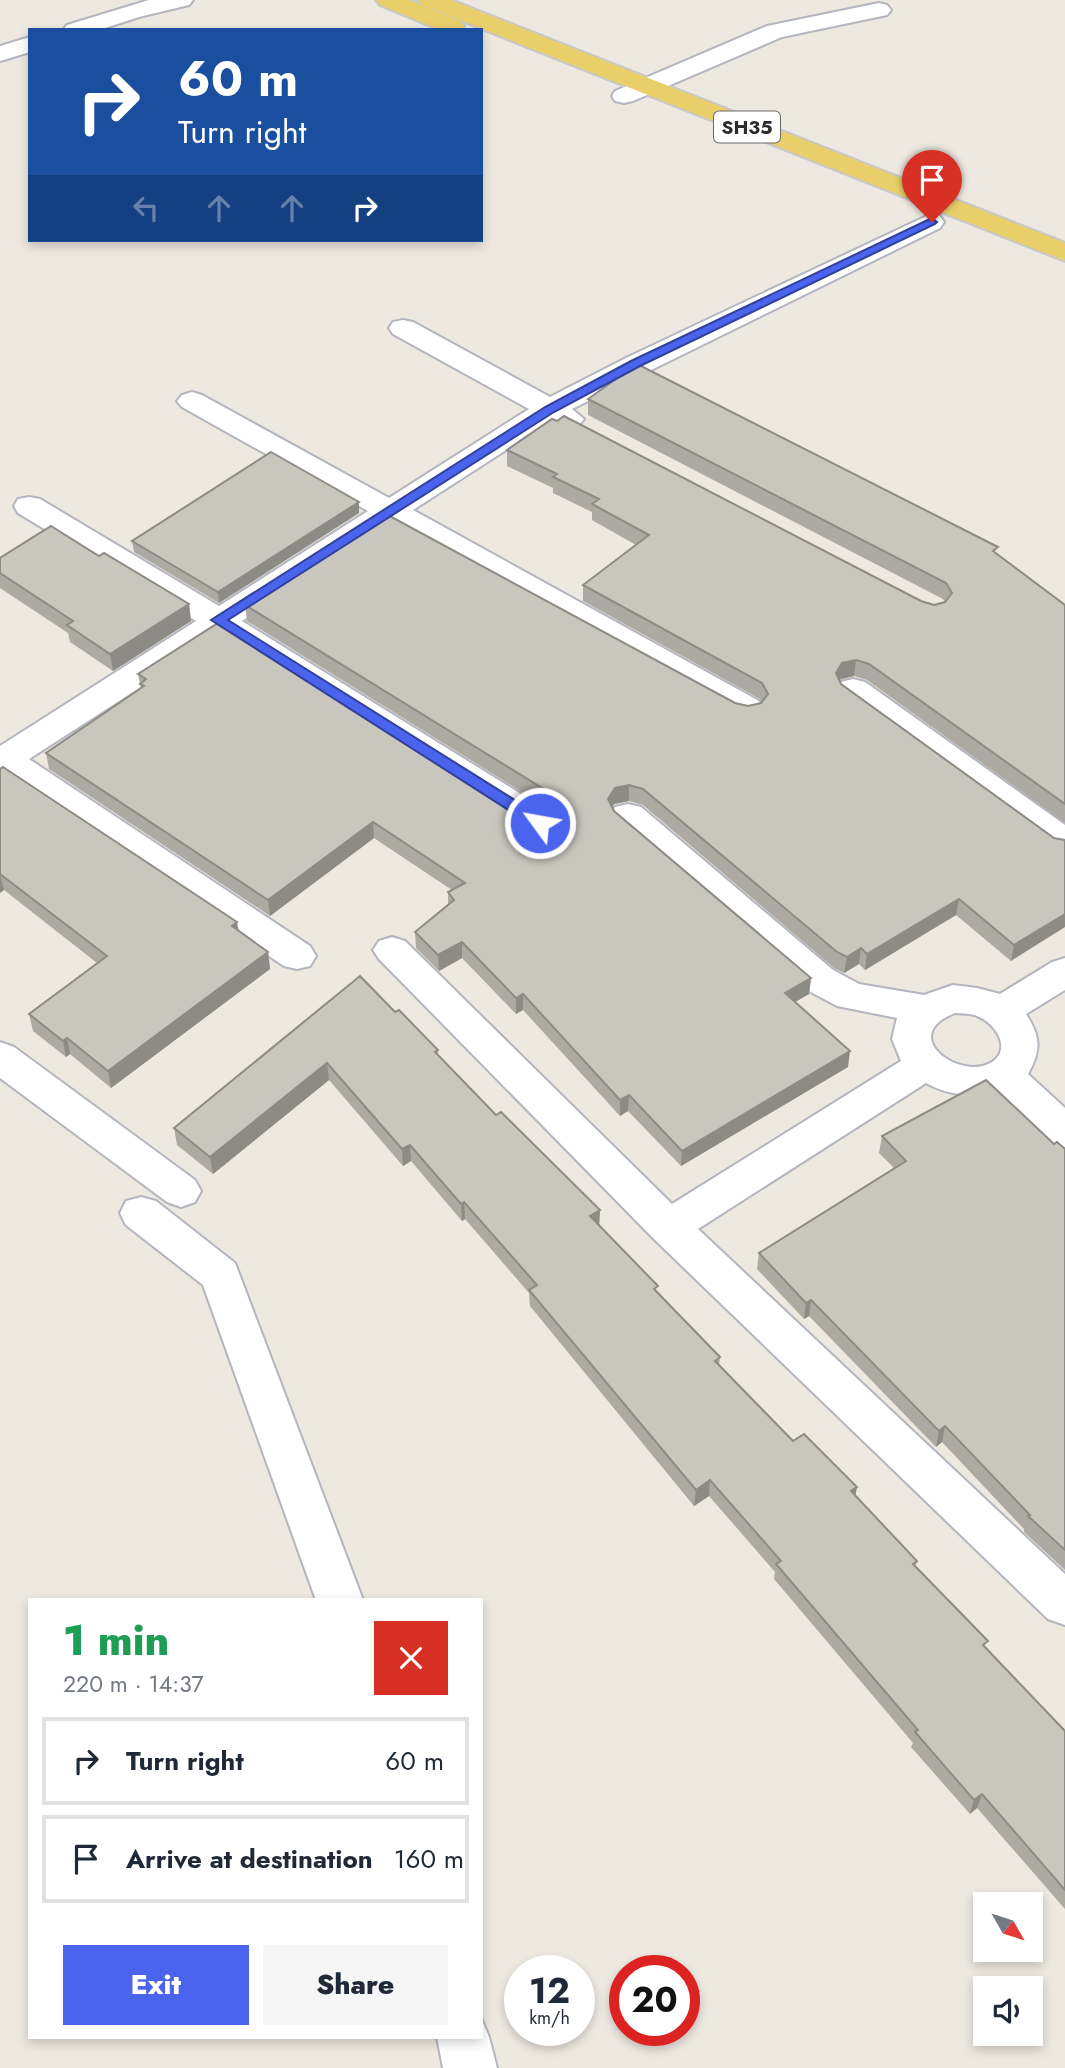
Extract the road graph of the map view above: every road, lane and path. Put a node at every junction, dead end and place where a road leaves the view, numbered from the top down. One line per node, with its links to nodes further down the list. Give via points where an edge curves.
1 (181, 0): 5 (street)
2 (387, 0): 6 (main road)
3 (430, 0): 10 (main road, SH35)
4 (879, 10): 10 (street, via 775,32)
5 (81, 28)
6 (456, 28)
7 (483, 39): 10 (main road, SH35)
8 (28, 45): 9 (street)
9 (0, 54)
10 (634, 91): 11 (main road, SH35); 12 (main road, SH35)
11 (932, 222): 13 (main road, SH35); 16 (street)
12 (1065, 254)
13 (1065, 276)
14 (403, 328): 16 (street)
15 (192, 401): 19 (street)
16 (550, 409): 17 (street); 19 (street)
17 (599, 435)
18 (29, 506): 20 (street)
19 (391, 510): 20 (street); 22 (street)
20 (218, 620): 23 (street); 25 (street)
21 (853, 690): 26 (street)
22 (747, 709)
23 (2, 760): 28 (street)
24 (628, 816): 30 (street, via 820,980 850,996)
25 (540, 823)
26 (1065, 843)
27 (392, 950): 38 (street)
28 (297, 956)
29 (1065, 972): 31 (street)
30 (924, 1009): 31 (street, via 953,999 987,1004); 33 (street, via 915,1019 910,1042)
31 (1001, 1012): 34 (street, via 1021,1037 1015,1064)
32 (0, 1057): 36 (street)
33 (925, 1065): 34 (street, via 954,1080 972,1082); 38 (street)
34 (1003, 1075): 35 (street)
35 (1065, 1132)
36 (181, 1191)
37 (141, 1213): 39 (street, via 220,1275)
38 (669, 1227): 40 (street)
39 (340, 1598)
40 (1065, 1604)
41 (463, 2039): 42 (street)
42 (470, 2068)

